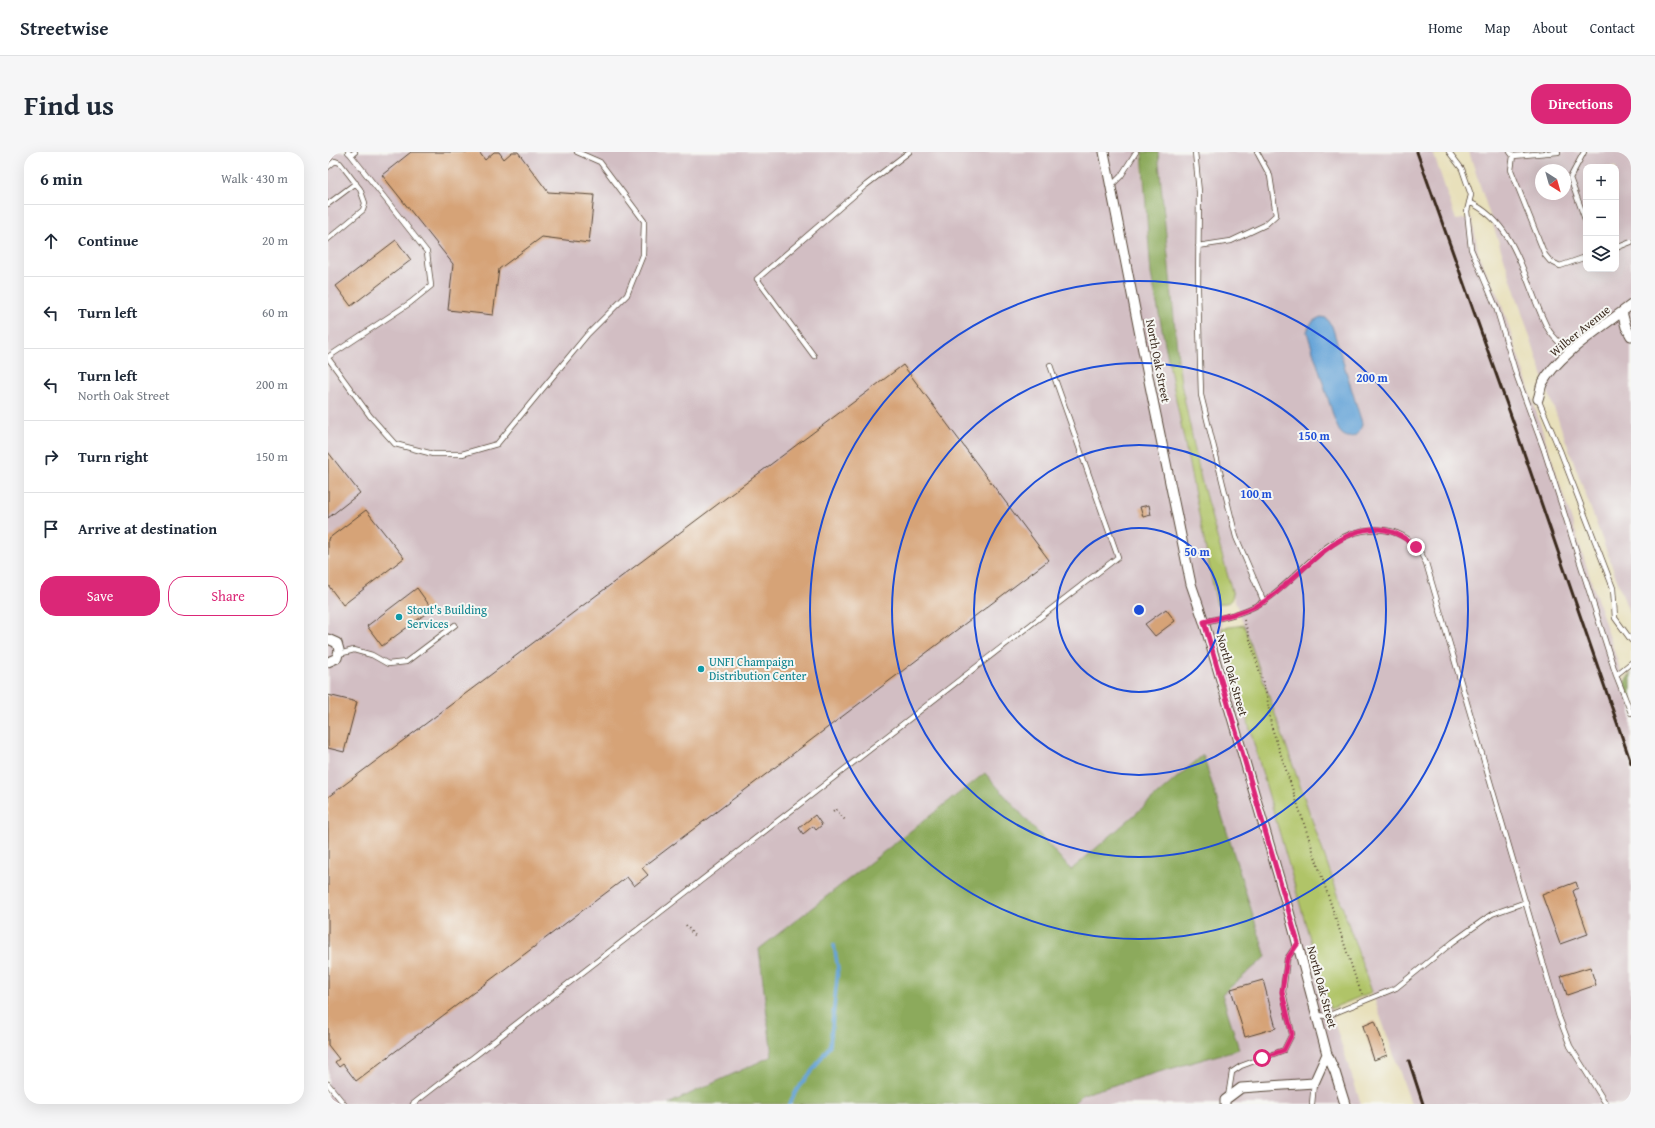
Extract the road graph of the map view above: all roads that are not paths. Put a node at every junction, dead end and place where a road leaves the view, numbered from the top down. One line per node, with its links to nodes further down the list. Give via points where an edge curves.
1 (577, 152): 29 (lane, via 600,162 644,221 643,255 627,296 587,335 497,444 462,454 433,454 395,444 370,416)
2 (909, 152): 28 (lane, via 866,185 757,279)
3 (1104, 152): 15 (street, North Oak Street)
4 (1136, 152): 15 (lane, via 1121,176)
5 (1195, 152): 21 (lane, via 1199,192)
6 (1257, 152): 21 (lane, via 1270,176 1276,215 1265,225 1231,241)
7 (1449, 152): 16 (lane, via 1462,169 1471,195)
8 (1549, 152): 9 (lane); 12 (lane)
9 (1558, 152)
10 (1584, 152): 18 (lane, via 1570,178)
11 (351, 153): 29 (lane, via 427,252 431,286 410,303)
12 (1512, 154): 23 (lane, via 1511,170 1545,255 1560,266)
13 (328, 166): 14 (lane, via 335,161 340,163)
14 (356, 183): 17 (lane); 19 (lane, via 366,203 363,210)
15 (1111, 186): 33 (street, North Oak Street, via 1191,584)
16 (1469, 202): 27 (lane, via 1481,207 1502,228 1547,329); 40 (lane, via 1467,211 1471,249 1496,307)
17 (328, 204)
18 (1583, 214)
19 (328, 240)
20 (1631, 242): 22 (lane)
21 (1198, 246): 32 (lane, via 1202,396 1236,537)
22 (1619, 247)
23 (1583, 258)
24 (1631, 305): 25 (street, Wilber Avenue)
25 (1622, 312): 26 (street); 27 (street, Wilber Avenue)
26 (1631, 336)
27 (1569, 352): 31 (street, Wilber Avenue, via 1548,376)
28 (814, 356)
29 (328, 357)
30 (1050, 365): 50 (lane, via 1118,557)
31 (1538, 399): 36 (lane, via 1613,588 1615,618)
32 (1264, 602): 33 (lane, via 1242,613); 42 (lane, via 1320,553 1346,536 1376,529 1394,532 1408,539 1416,547 1426,563)
33 (1204, 622): 43 (street, North Oak Street)
34 (455, 625): 37 (lane, via 406,662 388,664 372,655 354,650)
35 (328, 640): 37 (street, via 337,643)
36 (1631, 640)
37 (339, 654): 38 (street, via 335,660)
38 (328, 662)
39 (1631, 663): 40 (lane)
40 (1616, 675): 41 (lane)
41 (1631, 713)
42 (1526, 902): 44 (lane, via 1492,914 1452,942 1396,988 1328,1016); 53 (lane, via 1570,1046)
43 (1298, 943): 44 (street, North Oak Street); 48 (lane, via 1287,959 1282,992 1292,1034 1284,1050 1241,1066 1232,1072)
44 (1317, 1015): 45 (street, North Oak Street)
45 (1327, 1054): 46 (street); 52 (street, North Oak Street)
46 (1314, 1083): 48 (street, via 1242,1088); 51 (lane)
47 (328, 1084): 49 (lane)
48 (1226, 1101)
49 (344, 1104)
50 (412, 1104)
51 (1312, 1104)
52 (1345, 1104)
53 (1606, 1104)

